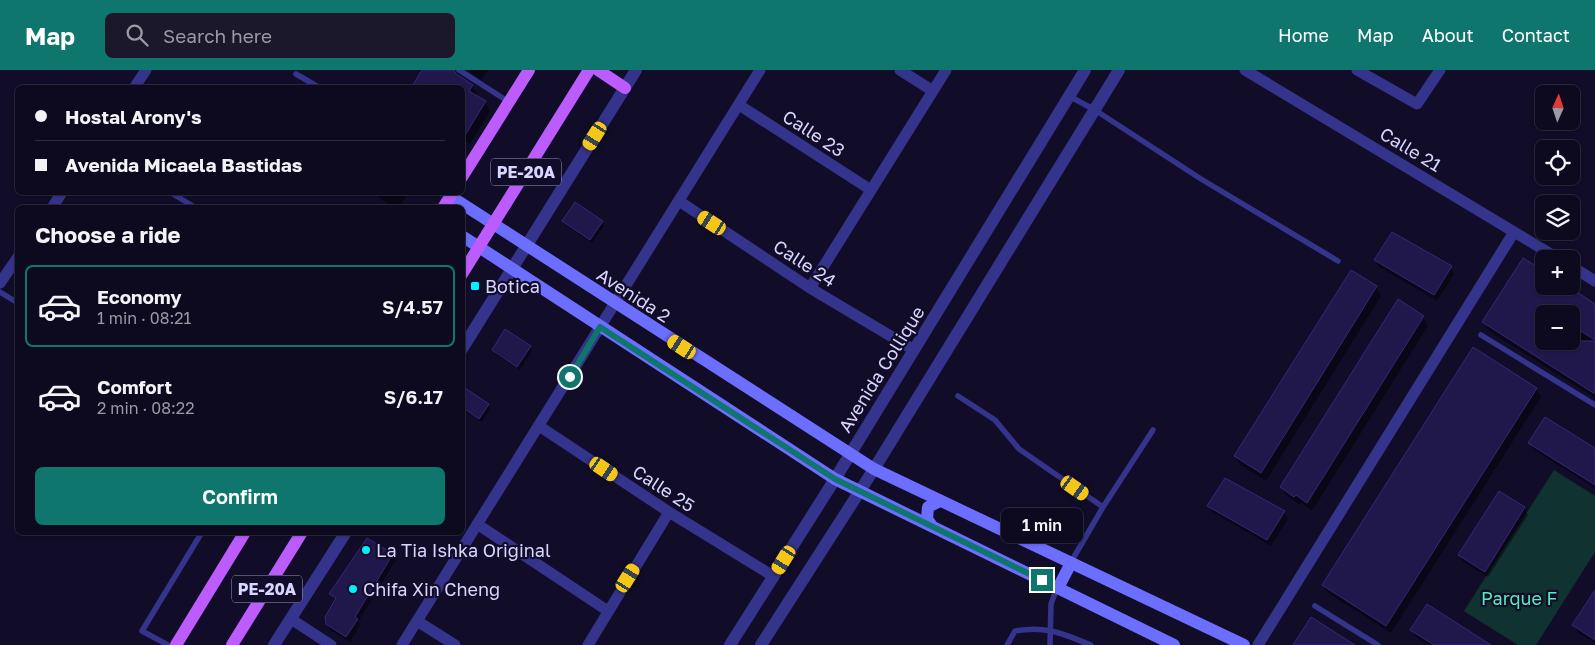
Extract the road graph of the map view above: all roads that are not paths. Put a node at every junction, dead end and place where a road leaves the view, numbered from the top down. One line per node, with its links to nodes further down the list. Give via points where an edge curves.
1 (146, 70): 16 (street)
2 (459, 70): 21 (lane)
3 (529, 70): 21 (main road, PE-20A)
4 (590, 70): 30 (main road, PE-20A)
5 (598, 70): 18 (main road)
6 (636, 70): 18 (street)
7 (760, 70): 22 (street)
8 (900, 70): 19 (street)
9 (946, 70): 19 (street)
10 (1085, 70): 20 (street, Avenida Collique)
11 (1119, 70): 23 (street)
12 (1245, 70): 31 (street, Calle 21)
13 (1357, 70): 14 (street, via 1417,104)
14 (1440, 70)
15 (296, 74): 17 (lane)
16 (136, 85)
17 (315, 85)
18 (625, 88): 33 (street)
19 (932, 91): 25 (street)
20 (1069, 96): 23 (lane); 50 (street, Avenida Collique)
21 (509, 102): 24 (main road, PE-20A)
22 (739, 105): 25 (street, Calle 23); 28 (street)
23 (1095, 110): 37 (lane, via 1201,179); 56 (street)
24 (465, 169)
25 (871, 190): 43 (street)
26 (175, 195): 29 (lane)
27 (453, 195): 30 (main road, Avenida 2)
28 (679, 201): 43 (street, Calle 24); 46 (street)
29 (191, 205)
30 (494, 224): 33 (main road, Avenida 2); 34 (main road, PE-20A)
31 (1514, 232): 35 (street, Calle 21); 91 (street)
32 (465, 238): 34 (main road)
33 (527, 245): 39 (street); 46 (main road, Avenida 2)
34 (479, 247): 38 (main road, PE-20A); 39 (main road)
35 (1543, 250)
36 (15, 261): 42 (street)
37 (1338, 261)
38 (465, 269)
39 (513, 269): 47 (main road); 49 (street)
40 (1580, 272): 41 (street)
41 (1595, 281)
42 (0, 283)
43 (810, 288): 50 (street, Calle 24)
44 (0, 292): 45 (lane)
45 (15, 301)
46 (615, 303): 47 (street); 55 (main road, Avenida 2)
47 (600, 327): 53 (street); 57 (main road)
48 (1481, 335): 52 (lane)
49 (465, 343)
50 (914, 350): 55 (street, Avenida Collique)
51 (958, 396): 60 (lane, via 995,420 1019,449)
52 (1595, 405)
53 (539, 426): 61 (street, Calle 25); 62 (street)
54 (1152, 430): 60 (lane)
55 (849, 455): 56 (main road, Avenida 2); 57 (street, Avenida Collique)
56 (874, 469): 58 (street); 59 (main road, Avenida 2)
57 (835, 479): 58 (main road); 69 (street, Avenida Collique)
58 (858, 492): 63 (main road); 86 (street)
59 (940, 501): 63 (main road, via 928,507 927,519); 68 (main road, Avenida 2)
60 (1103, 507): 68 (lane)
61 (669, 512): 69 (street, Calle 25); 72 (street)
62 (477, 524): 72 (street); 74 (street)
63 (932, 526): 70 (main road)
64 (200, 535): 77 (lane, via 142,631)
65 (243, 535): 78 (main road, PE-20A)
66 (300, 535): 79 (main road, PE-20A)
67 (344, 535): 73 (street)
68 (1071, 562): 70 (main road); 90 (main road, Avenida 2)
69 (773, 576): 85 (street, Avenida Collique)
70 (1058, 588): 75 (lane, via 1051,604); 89 (main road)
71 (1316, 606): 92 (lane)
72 (608, 611): 84 (street)
73 (291, 620): 80 (street); 81 (street)
74 (417, 620): 82 (street); 83 (street)
75 (1051, 629): 76 (lane); 87 (lane, via 1015,631); 88 (lane)
76 (1088, 644)
77 (168, 645)
78 (176, 645)
79 (232, 645)
80 (274, 645)
81 (331, 645)
82 (402, 645)
83 (455, 645)
84 (588, 645)
85 (730, 645)
86 (761, 645)
87 (1007, 645)
88 (1050, 645)
89 (1174, 645)
90 (1244, 645)
91 (1258, 645)
92 (1378, 645)

